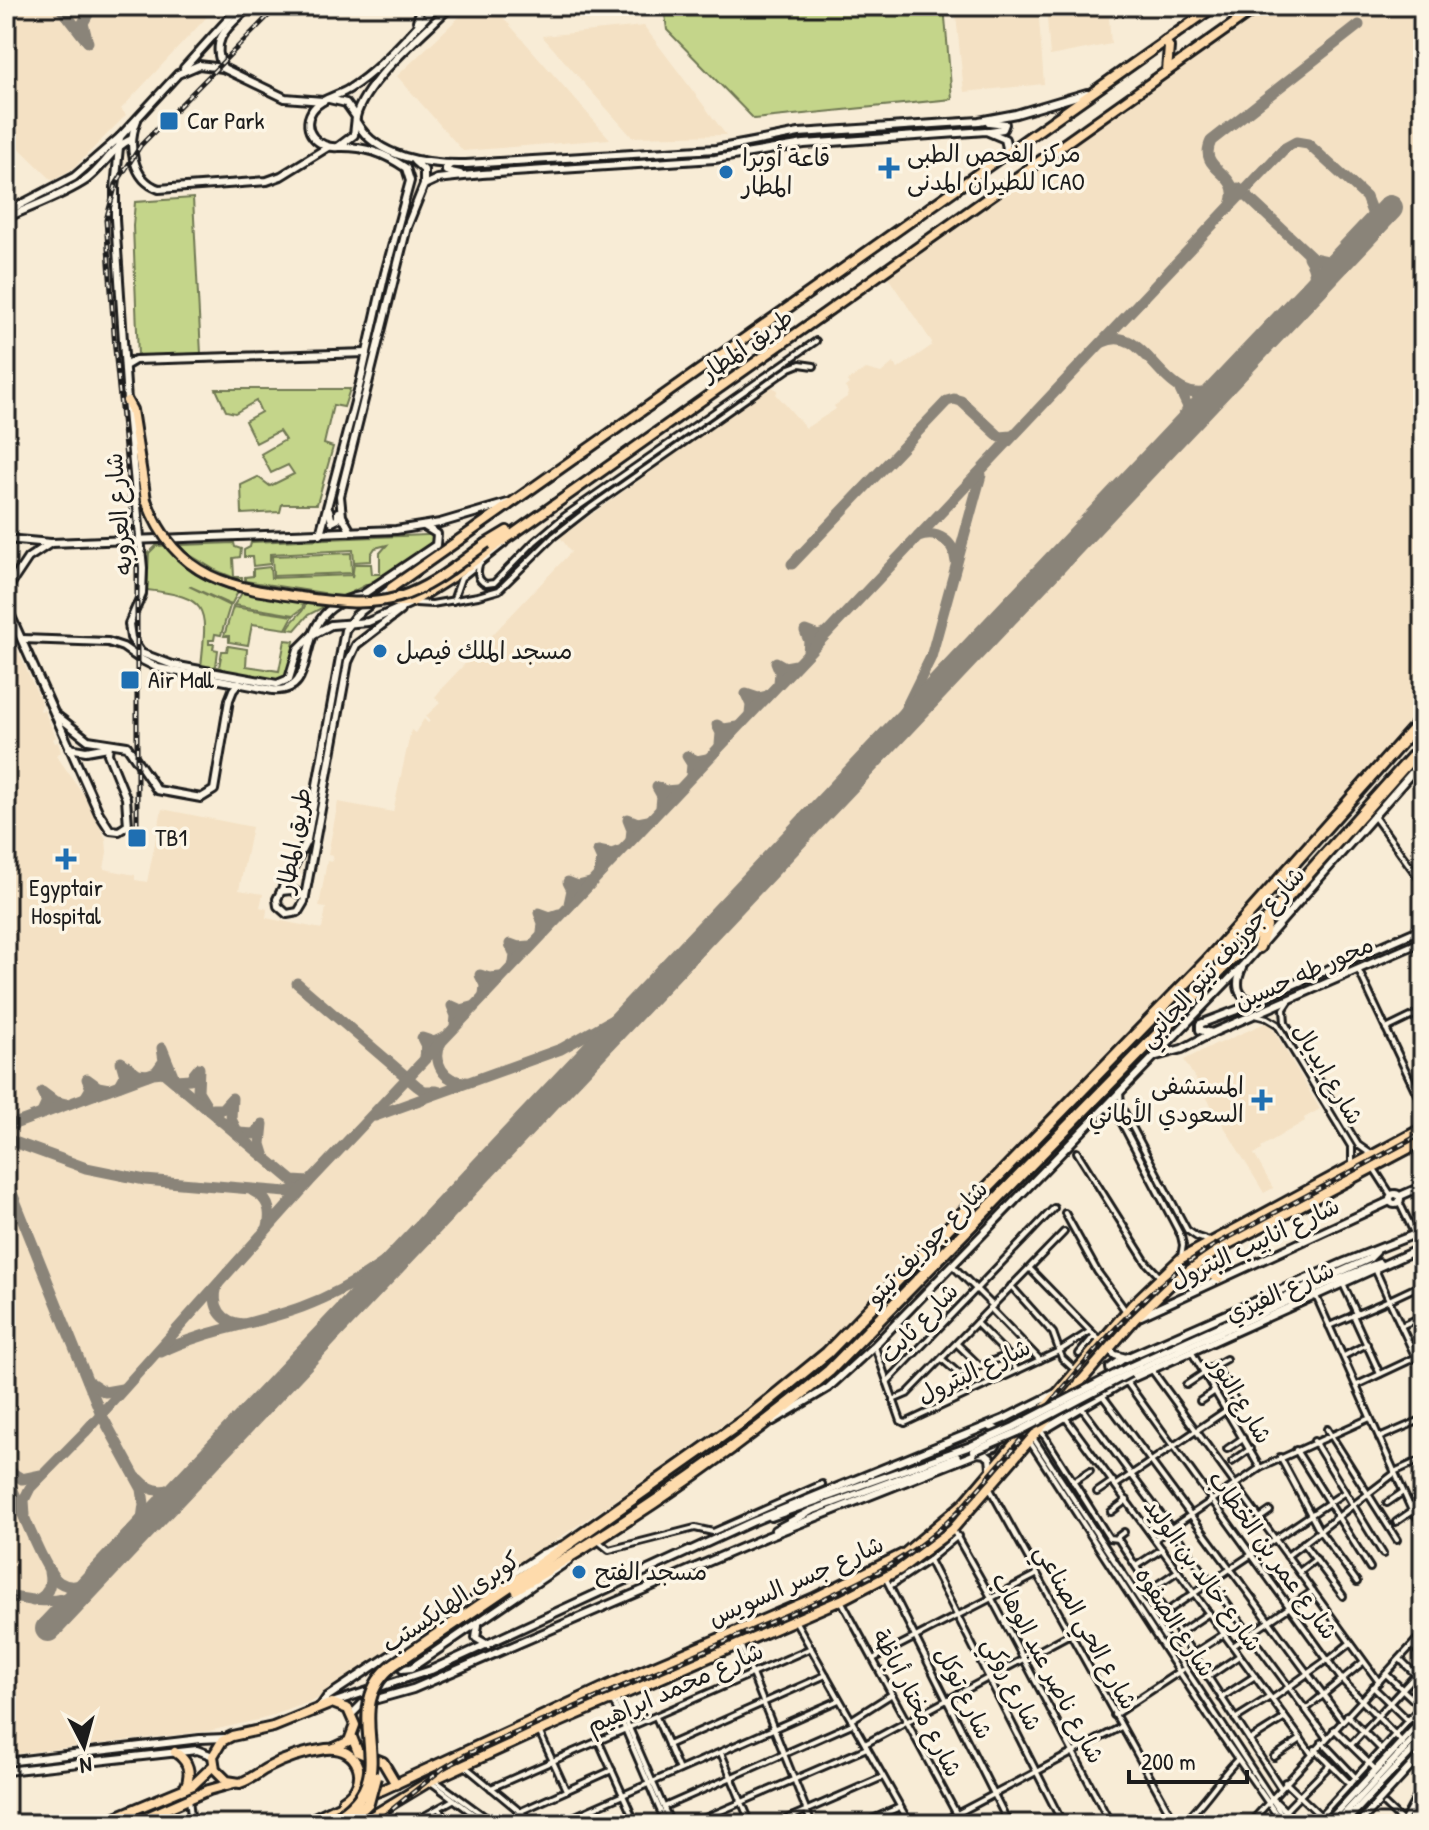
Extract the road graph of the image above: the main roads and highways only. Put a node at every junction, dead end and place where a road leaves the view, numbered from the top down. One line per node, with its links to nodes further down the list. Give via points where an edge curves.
1 (240, 6): 10 (main road)
2 (250, 6): 11 (main road, via 221,35)
3 (422, 6): 8 (main road)
4 (437, 6): 8 (main road)
5 (451, 6): 18 (main road, via 374,83)
6 (1215, 6): 9 (main road, طريق المطار)
7 (1259, 6): 13 (main road, طريق المطار)
8 (409, 34): 16 (main road, via 359,82)
9 (1165, 41): 13 (main road); 15 (main road, طريق المطار)
10 (203, 48): 11 (main road); 14 (main road)
11 (217, 48): 12 (main road)
12 (223, 68): 14 (main road, via 199,65); 16 (main road, via 276,95)
13 (1167, 71): 43 (main road, طريق المطار)
14 (178, 74): 17 (main road)
15 (1098, 89): 19 (main road); 26 (main road, طريق المطار)
16 (326, 100): 18 (main road, via 346,103); 24 (main road, via 311,112 309,129)
17 (138, 117): 21 (main road); 22 (main road)
18 (357, 120): 25 (main road, via 350,141); 27 (main road, via 372,140)
19 (979, 121): 20 (main road, via 1005,124 1003,129); 28 (main road, via 791,134 716,149)
20 (986, 131): 26 (main road, via 1005,139); 29 (main road, via 804,144 715,159)
21 (120, 137): 23 (main road, شارع العروبه); 31 (main road, via 74,177)
22 (132, 139): 23 (main road); 24 (main road, via 142,178 165,190 267,181)
23 (121, 145): 32 (main road, via 83,182); 38 (main road, شارع العروبه, via 115,198)
24 (328, 147): 25 (main road)
25 (338, 147): 33 (main road, via 378,152 410,175)
26 (1003, 155): 42 (main road, طريق المطار)
27 (411, 159): 28 (main road); 30 (main road, via 424,170)
28 (451, 164): 29 (main road, via 446,171)
29 (465, 176): 30 (main road)
30 (424, 185): 34 (main road, via 407,227)
31 (6, 212)
32 (6, 218)
33 (372, 325): 34 (main road); 35 (main road)
34 (382, 328): 36 (main road)
35 (370, 339): 36 (main road); 37 (main road)
36 (378, 342): 40 (main road)
37 (367, 353): 38 (main road, via 135,360); 41 (main road)
38 (125, 367): 39 (main road, شارع العروبه)
39 (127, 401): 43 (main road, bridge, via 146,500 163,534 195,567 229,585 341,602 388,599 431,582); 48 (main road, شارع العروبه)
40 (340, 496): 41 (main road, via 336,522 329,519); 45 (main road)
41 (329, 502): 46 (main road)
42 (512, 503): 44 (main road); 50 (main road, طريق المطار)
43 (542, 511): 52 (main road, طريق المطار)
44 (424, 526): 45 (main road); 55 (main road, شارع العروبه, via 437,534 436,545 360,596 330,608)
45 (351, 532): 46 (main road)
46 (320, 534): 48 (main road)
47 (6, 539): 49 (main road)
48 (142, 541): 49 (main road); 55 (main road, شارع العروبه, via 143,588 129,624 132,643 146,657 277,684 289,679 298,649)
49 (51, 543): 51 (main road, via 23,563)
50 (391, 588): 52 (main road, via 392,603); 54 (main road, طريق المطار)
51 (6, 591)
52 (412, 602): 54 (main road); 57 (main road, طريق المطار, via 356,645)
53 (6, 605): 56 (main road)
54 (348, 625): 55 (main road, via 331,625); 57 (main road, طريق المطار)
55 (312, 635): 58 (main road, via 296,686 279,691)
56 (22, 639): 58 (main road, via 108,642 158,668); 59 (main road)
57 (339, 680): 65 (main road, طريق المطار)
58 (239, 683): 62 (main road, via 229,700 214,790 205,797 160,791 130,749)
59 (55, 714): 62 (main road, via 88,740); 63 (main road)
60 (1423, 718): 100 (highway, شارع جوزيف تيتو, via 1207,961 827,1353 750,1416)
61 (1423, 745): 70 (highway, شارع جوزيف تيتو)
62 (109, 746): 63 (main road, via 91,751); 63 (main road, via 127,804 128,825 119,831 110,830 99,813)
63 (69, 748)
64 (1423, 760): 73 (main road, شارع جوزيف تيتو الجانبي)
65 (312, 832): 66 (main road, طريق المطار); 67 (main road, طريق المطار)
66 (299, 856): 67 (main road, via 301,863); 68 (main road, طريق المطار)
67 (310, 865): 69 (main road, طريق المطار)
68 (281, 891): 69 (main road); 69 (main road, طريق المطار, via 277,903 287,914 298,912)
69 (305, 897)
70 (1268, 921): 73 (highway); 94 (highway, شارع جوزيف تيتو, via 829,1371)
71 (1423, 928): 75 (main road, محور طه حسين)
72 (1423, 941): 76 (main road, محور طه حسين)
73 (1259, 947): 74 (main road, شارع جوزيف تيتو الجانبي)
74 (1244, 964): 75 (main road, محور طه حسين, via 1238,990 1247,1000); 77 (main road, شارع جوزيف تيتو الجانبي)
75 (1261, 1000): 76 (main road, via 1200,1024 1200,1030)
76 (1212, 1033): 77 (main road, محور طه حسين)
77 (1156, 1056): 94 (main road, شارع جوزيف تيتو الجانبي, via 874,1346 828,1388)
78 (1423, 1128): 92 (main road, شارع جسر السويس, via 1180,1259 1095,1336)
79 (1423, 1141): 85 (main road, شارع جسر السويس, via 1221,1248)
80 (1423, 1186): 86 (main road, شارع انابيب البترول)
81 (1423, 1231): 83 (main road)
82 (1423, 1247): 84 (main road, شارع الفيزي)
83 (1379, 1249): 89 (main road); 90 (main road, via 1369,1259)
84 (1389, 1262): 90 (main road); 91 (main road, شارع الفيزي)
85 (1186, 1272): 86 (main road, via 1196,1280); 87 (main road, شارع جسر السويس)
86 (1219, 1278): 87 (main road, شارع انابيب البترول)
87 (1135, 1319): 88 (main road, شارع جسر السويس)
88 (1109, 1349): 89 (main road); 95 (main road, شارع جسر السويس)
89 (1126, 1358): 91 (main road, via 1109,1371 1115,1382)
90 (1129, 1370): 96 (main road, bridge)
91 (1126, 1381): 95 (main road, شارع الفيزي)
92 (1056, 1393): 93 (main road); 97 (main road, شارع جسر السويس)
93 (989, 1426): 96 (main road, via 997,1430 999,1441 993,1448); 99 (main road)
94 (759, 1428): 101 (highway, شارع جوزيف تيتو)
95 (1040, 1429): 98 (main road, شارع جسر السويس, via 990,1489)
96 (974, 1450): 97 (main road, via 990,1458); 99 (main road); 115 (main road, via 811,1511 766,1537 413,1689 363,1703)
97 (989, 1471): 98 (main road, شارع جسر السويس)
98 (967, 1506): 102 (main road, شارع جسر السويس, via 905,1553); 104 (main road, شارع جسر السويس, via 955,1533 888,1582)
99 (747, 1522): 107 (main road)
100 (567, 1544): 108 (main road, شارع جوزيف تيتو, via 542,1554); 134 (highway, كوبرى الهايكستب, bridge, via 381,1676 369,1701 366,1790 346,1813)
101 (573, 1555): 106 (main road, شارع جوزيف تيتو); 139 (highway, كوبرى الهايكستب, bridge, via 387,1677 375,1703 373,1791)
102 (826, 1593): 103 (main road, شارع جسر السويس); 104 (main road, via 828,1600)
103 (812, 1599): 105 (main road, via 819,1603); 109 (main road, شارع جسر السويس)
104 (837, 1602): 105 (main road, شارع جسر السويس)
105 (818, 1610): 111 (main road, شارع جسر السويس)
106 (478, 1625): 107 (main road, via 476,1638); 108 (main road, شارع جوزيف تيتو, via 408,1669 395,1664)
107 (488, 1645): 113 (main road)
108 (395, 1652): 114 (main road, شارع جوزيف تيتو)
109 (647, 1668): 110 (main road, شارع جسر السويس); 111 (main road, via 646,1675)
110 (637, 1672): 112 (main road); 129 (main road, شارع جسر السويس)
111 (654, 1681): 112 (main road, شارع جسر السويس)
112 (643, 1686): 133 (main road, شارع جسر السويس, via 432,1780)
113 (332, 1703): 114 (main road); 115 (main road)
114 (320, 1707): 119 (main road, via 273,1727)
115 (352, 1714): 118 (main road)
116 (1423, 1719): 121 (main road)
117 (1423, 1729): 121 (main road)
118 (352, 1737): 122 (main road); 129 (main road, via 358,1752 383,1762)
119 (225, 1738): 125 (main road); 126 (main road)
120 (1423, 1739): 141 (main road)
121 (1405, 1745): 135 (main road); 135 (main road)
122 (334, 1748): 128 (main road, via 292,1757); 134 (main road, via 355,1760 359,1781 350,1796 320,1812)
123 (175, 1752): 125 (main road, via 197,1750); 127 (main road); 130 (main road, via 188,1768)
124 (1423, 1753): 142 (main road)
125 (213, 1760): 128 (main road, via 220,1776); 130 (main road, via 201,1779)
126 (6, 1762)
127 (6, 1771)
128 (235, 1783): 137 (main road)
129 (396, 1784): 131 (main road, شارع جسر السويس)
130 (185, 1788): 136 (main road)
131 (356, 1800): 132 (main road, شارع جسر السويس); 133 (main road, via 356,1813)
132 (330, 1811): 134 (main road, شارع جسر السويس); 139 (main road, via 341,1814)
133 (369, 1818): 140 (main road, شارع جسر السويس)
134 (321, 1820): 138 (main road, شارع جسر السويس)
135 (1329, 1823)
136 (99, 1824)
137 (131, 1824)
138 (302, 1824)
139 (347, 1824)
140 (359, 1824)
141 (1343, 1824)
142 (1358, 1824)

